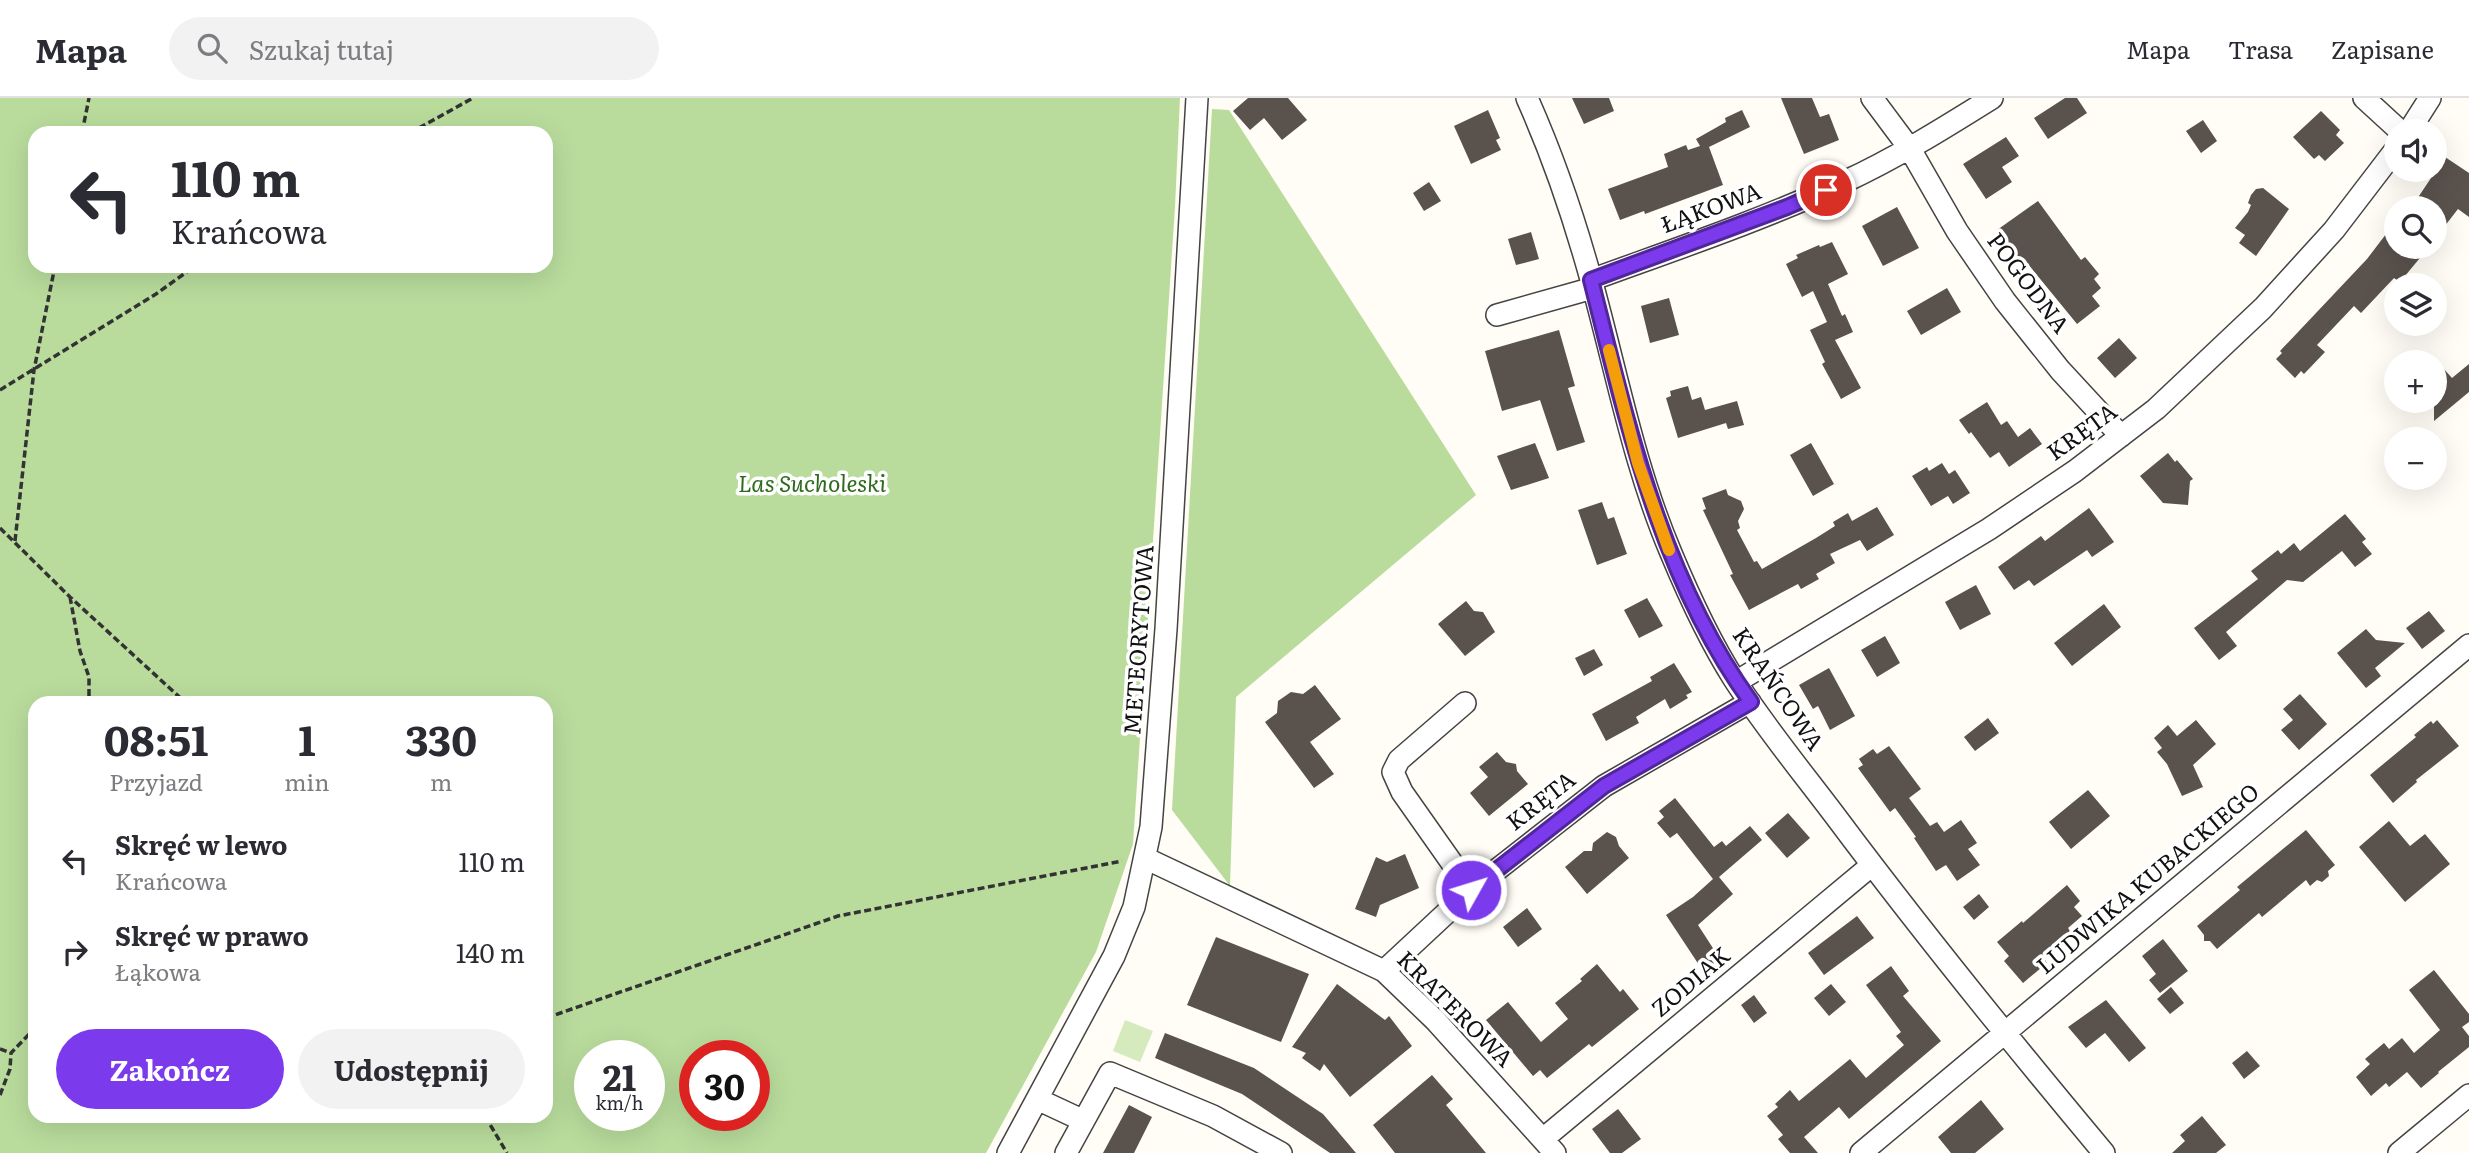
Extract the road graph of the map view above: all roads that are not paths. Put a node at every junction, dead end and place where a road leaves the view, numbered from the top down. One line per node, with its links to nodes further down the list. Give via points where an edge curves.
1 (1197, 98): 18 (street, METEORYTOWA, via 1160,729)
2 (1527, 98): 11 (street, KRAŃCOWA)
3 (1872, 98): 9 (street, POGODNA)
4 (1992, 98): 9 (street, ŁĄKOWA)
5 (2364, 98): 7 (street)
6 (2430, 98): 8 (street)
7 (2387, 119)
8 (2417, 119)
9 (1910, 149): 11 (street, ŁĄKOWA, via 1787,207); 13 (street, POGODNA, via 1957,231 2005,301)
10 (2384, 164): 13 (street, KRĘTA, via 2263,308)
11 (1592, 284): 12 (street, ŁĄKOWA); 15 (street, KRAŃCOWA, via 1650,502 1695,607)
12 (1496, 315)
13 (2121, 436): 15 (street, KRĘTA, via 1989,529)
14 (2469, 645): 22 (street, LUDWIKA KUBACKIEGO)
15 (1736, 682): 16 (street, KRAŃCOWA)
16 (1751, 702): 19 (street, KRAŃCOWA); 20 (street, KRĘTA, via 1604,786)
17 (1465, 703): 20 (street, via 1399,760 1393,772 1402,793)
18 (1145, 858): 21 (street, KRATEROWA); 24 (street, METEORYTOWA, via 1134,907 1114,956)
19 (1872, 866): 22 (street, KRAŃCOWA); 26 (street, ZODIAK)
20 (1471, 890): 21 (street, KRĘTA)
21 (1384, 971): 26 (street, KRATEROWA)
22 (2005, 1034): 30 (street, LUDWIKA KUBACKIEGO); 31 (street, KRAŃCOWA)
23 (2469, 1095): 32 (street)
24 (1037, 1099): 25 (street); 27 (street, METEORYTOWA)
25 (1082, 1120): 28 (street); 29 (street, via 1110,1073 1213,1116)
26 (1549, 1146)
27 (1008, 1153)
28 (1066, 1153)
29 (1281, 1153)
30 (1861, 1153)
31 (2104, 1153)
32 (2399, 1153)

